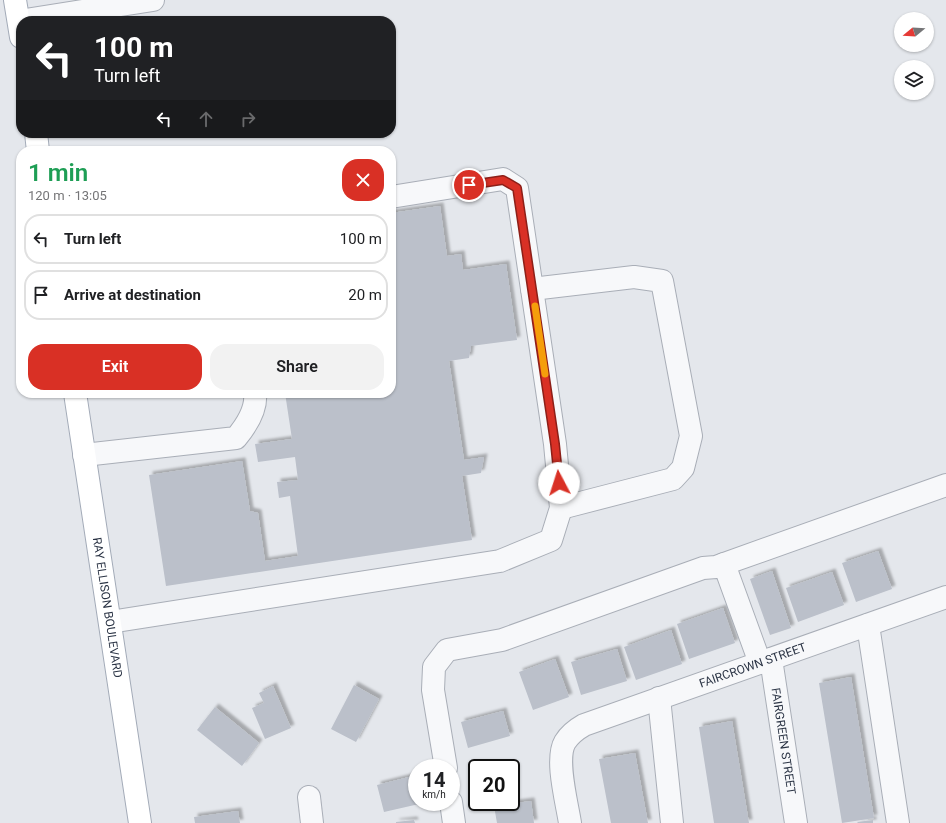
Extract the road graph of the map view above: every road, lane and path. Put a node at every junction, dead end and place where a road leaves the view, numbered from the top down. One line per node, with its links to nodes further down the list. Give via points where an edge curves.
1 (150, 0): 2 (street); 3 (street)
2 (153, 0)
3 (39, 16)
4 (396, 196): 5 (street, via 503,180 517,188)
5 (532, 289): 10 (street); 10 (street, via 634,277 662,281 691,436 684,468 673,479)
6 (76, 398): 8 (main road, RAY ELLISON BOULEVARD)
7 (256, 398): 8 (street, via 248,425 236,438)
8 (84, 455): 13 (main road, RAY ELLISON BOULEVARD)
9 (946, 485): 11 (street)
10 (562, 508): 13 (street, via 551,540 500,561)
11 (724, 564): 15 (street, FAIRGREEN STREET); 17 (street, via 702,568 502,640 447,650 434,668 433,690)
12 (946, 597): 14 (street, FAIRCROWN STREET)
13 (110, 622): 20 (main road, RAY ELLISON BOULEVARD)
14 (868, 625): 15 (street, FAIRCROWN STREET); 26 (street)
15 (765, 661): 16 (street, FAIRCROWN STREET); 25 (street, FAIRGREEN STREET)
16 (659, 698): 23 (street, FAIRCROWN STREET, via 584,725 565,742 561,763); 24 (street)
17 (444, 759)
18 (309, 797): 21 (street)
19 (452, 811): 22 (street)
20 (140, 823)
21 (312, 823)
22 (454, 823)
23 (570, 823)
24 (672, 823)
25 (796, 823)
26 (898, 823)

